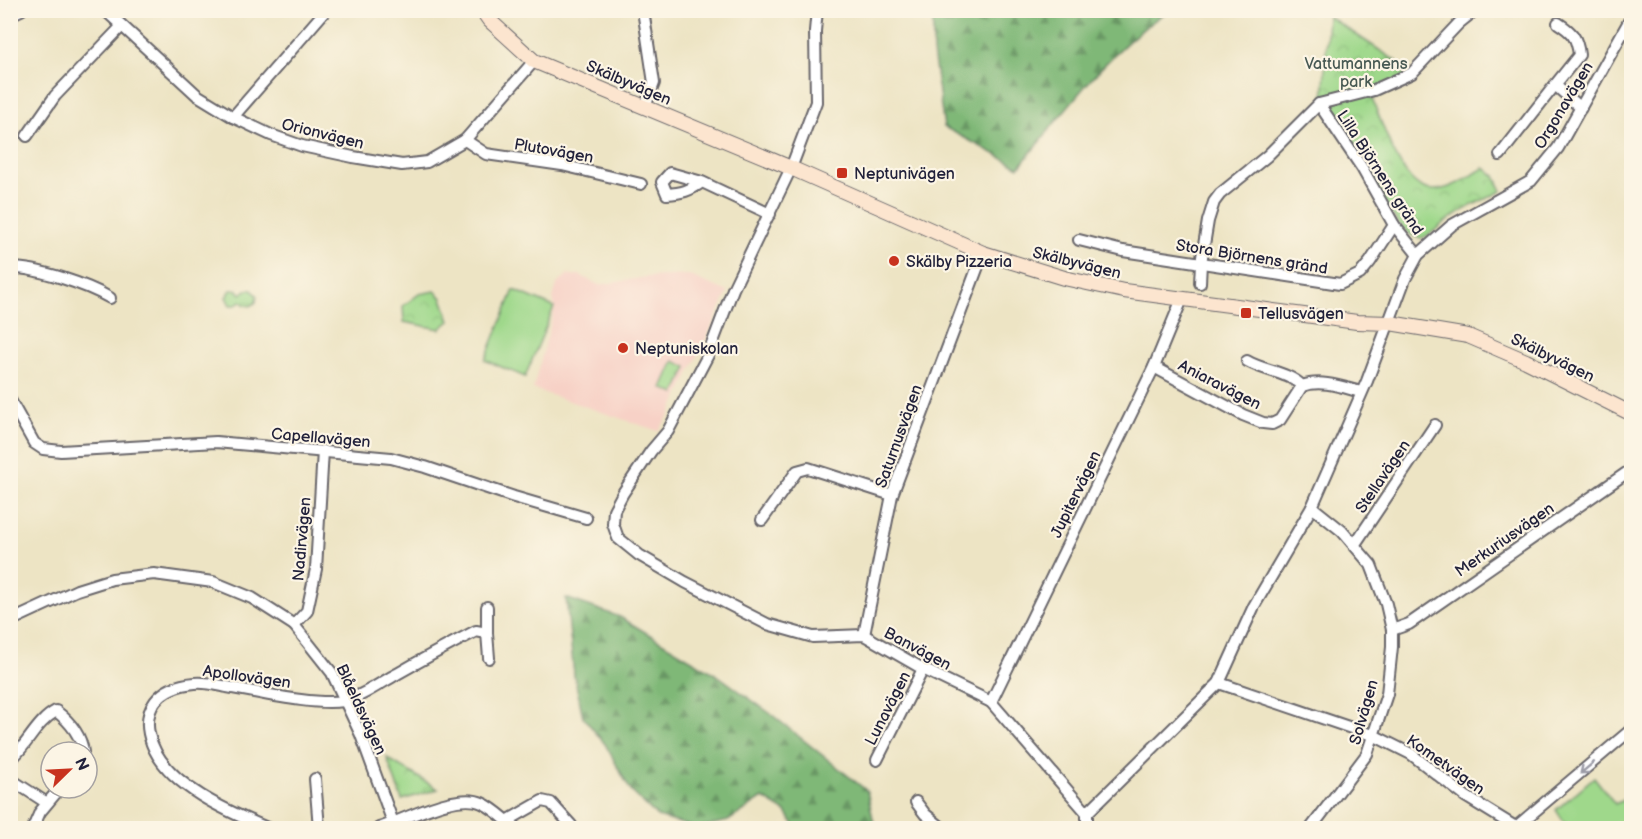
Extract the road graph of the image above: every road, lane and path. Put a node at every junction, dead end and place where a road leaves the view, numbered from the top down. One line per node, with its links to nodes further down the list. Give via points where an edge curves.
1 (21, 10): 8 (street)
2 (105, 10): 11 (street, Orionvägen)
3 (326, 10): 17 (street)
4 (482, 10): 12 (street, Skälbyvägen, via 489,21)
5 (644, 10): 15 (street, via 654,83)
6 (818, 10): 21 (street, via 816,102)
7 (1475, 10): 14 (street, via 1412,73 1374,90)
8 (10, 15)
9 (1632, 16): 16 (street, Orgonavägen)
10 (1558, 23): 13 (street, via 1577,40 1579,55)
11 (121, 27): 17 (street, Orionvägen, via 197,95); 18 (street, via 55,96)
12 (534, 60): 15 (street, Skälbyvägen); 19 (street, Orionvägen)
13 (1555, 85): 16 (street); 20 (street)
14 (1319, 104): 25 (street, Lilla Björnens gränd); 29 (street, via 1214,202)
15 (645, 107): 21 (street, Skälbyvägen)
16 (1581, 108): 28 (street, Orgonavägen, via 1558,148 1531,181 1452,225)
17 (233, 117): 19 (street, Orionvägen, via 302,146 402,165 427,162)
18 (27, 136)
19 (465, 140): 23 (street, Plutovägen, via 486,154 562,165)
20 (1500, 155)
21 (791, 168): 24 (street); 27 (street, Skälbyvägen)
22 (702, 182): 24 (street)
23 (641, 184)
24 (770, 214): 54 (street, Banvägen, via 733,289 708,355 668,431 614,510 613,524 618,538 639,555 767,624 813,637)
25 (1394, 225): 28 (street, Lilla Björnens gränd); 29 (street, Stora Björnens gränd, via 1360,274 1340,284)
26 (1079, 240): 29 (street, Stora Björnens gränd)
27 (982, 253): 33 (street, Skälbyvägen, via 1064,278); 44 (street, Saturnusvägen)
28 (1418, 255): 34 (street, Orgonavägen)
29 (1201, 263): 31 (street)
30 (10, 268): 32 (street, via 27,268)
31 (1200, 283)
32 (110, 298)
33 (1182, 298): 34 (street, Skälbyvägen); 36 (street, Jupitervägen)
34 (1390, 323): 38 (street); 40 (street, Skälbyvägen, via 1468,336 1526,360)
35 (1247, 361): 37 (street)
36 (1154, 367): 37 (street, Aniaravägen, via 1263,423 1280,420); 59 (street, Jupitervägen)
37 (1302, 386): 38 (street, via 1315,382)
38 (1361, 392): 45 (street)
39 (10, 400): 42 (street, Capellavägen, via 34,443 44,449 216,442)
40 (1632, 414)
41 (1435, 425): 48 (street, Stellavägen)
42 (323, 451): 46 (street, Capellavägen, via 425,466); 51 (street, Nadirvägen, via 316,569 307,611)
43 (1632, 469): 52 (street, Merkuriusvägen, via 1409,624)
44 (892, 495): 47 (street, via 808,468 797,471); 54 (street, Saturnusvägen)
45 (1312, 507): 48 (street, Solvägen); 57 (street, via 1254,606)
46 (586, 518)
47 (762, 520)
48 (1355, 544): 52 (street, Solvägen, via 1371,565)
49 (487, 608): 53 (street)
50 (10, 621): 51 (street, Blåeldsvägen, via 77,590 112,579 154,574 213,582 252,597)
51 (294, 625): 58 (street, Blåeldsvägen, via 332,673)
52 (1392, 630): 61 (street, Solvägen, via 1387,694)
53 (487, 633): 55 (street); 58 (street, Apollovägen, via 476,631)
54 (864, 635): 56 (street, Banvägen)
55 (489, 658)
56 (923, 669): 59 (street, Banvägen); 64 (street, Lunavägen)
57 (1219, 683): 61 (street, Kometvägen); 70 (street)
58 (345, 701): 71 (street, Blåeldsvägen); 74 (street, Apollovägen, via 315,701 197,683 168,691 152,705 147,720 153,747 173,772 200,795)
59 (991, 702): 70 (street, Banvägen)
60 (1632, 729): 81 (street, one-way to 81)
61 (1375, 736): 80 (street, Solvägen, via 1367,754); 81 (street, Kometvägen, via 1411,754 1465,796)
62 (80, 740): 63 (street, via 56,711 46,716)
63 (10, 759)
64 (877, 760)
65 (10, 779): 69 (street)
66 (315, 779): 75 (street)
67 (50, 800): 69 (street)
68 (916, 802): 78 (street)
69 (47, 803): 73 (street)
70 (1088, 813): 79 (street)
71 (394, 826): 72 (street, via 467,799 484,804); 76 (street)
72 (511, 826): 77 (street, via 542,801 551,803)
73 (33, 828)
74 (267, 828)
75 (319, 828)
76 (379, 828)
77 (572, 828)
78 (942, 828)
79 (1087, 828)
80 (1311, 828)
81 (1516, 828)

